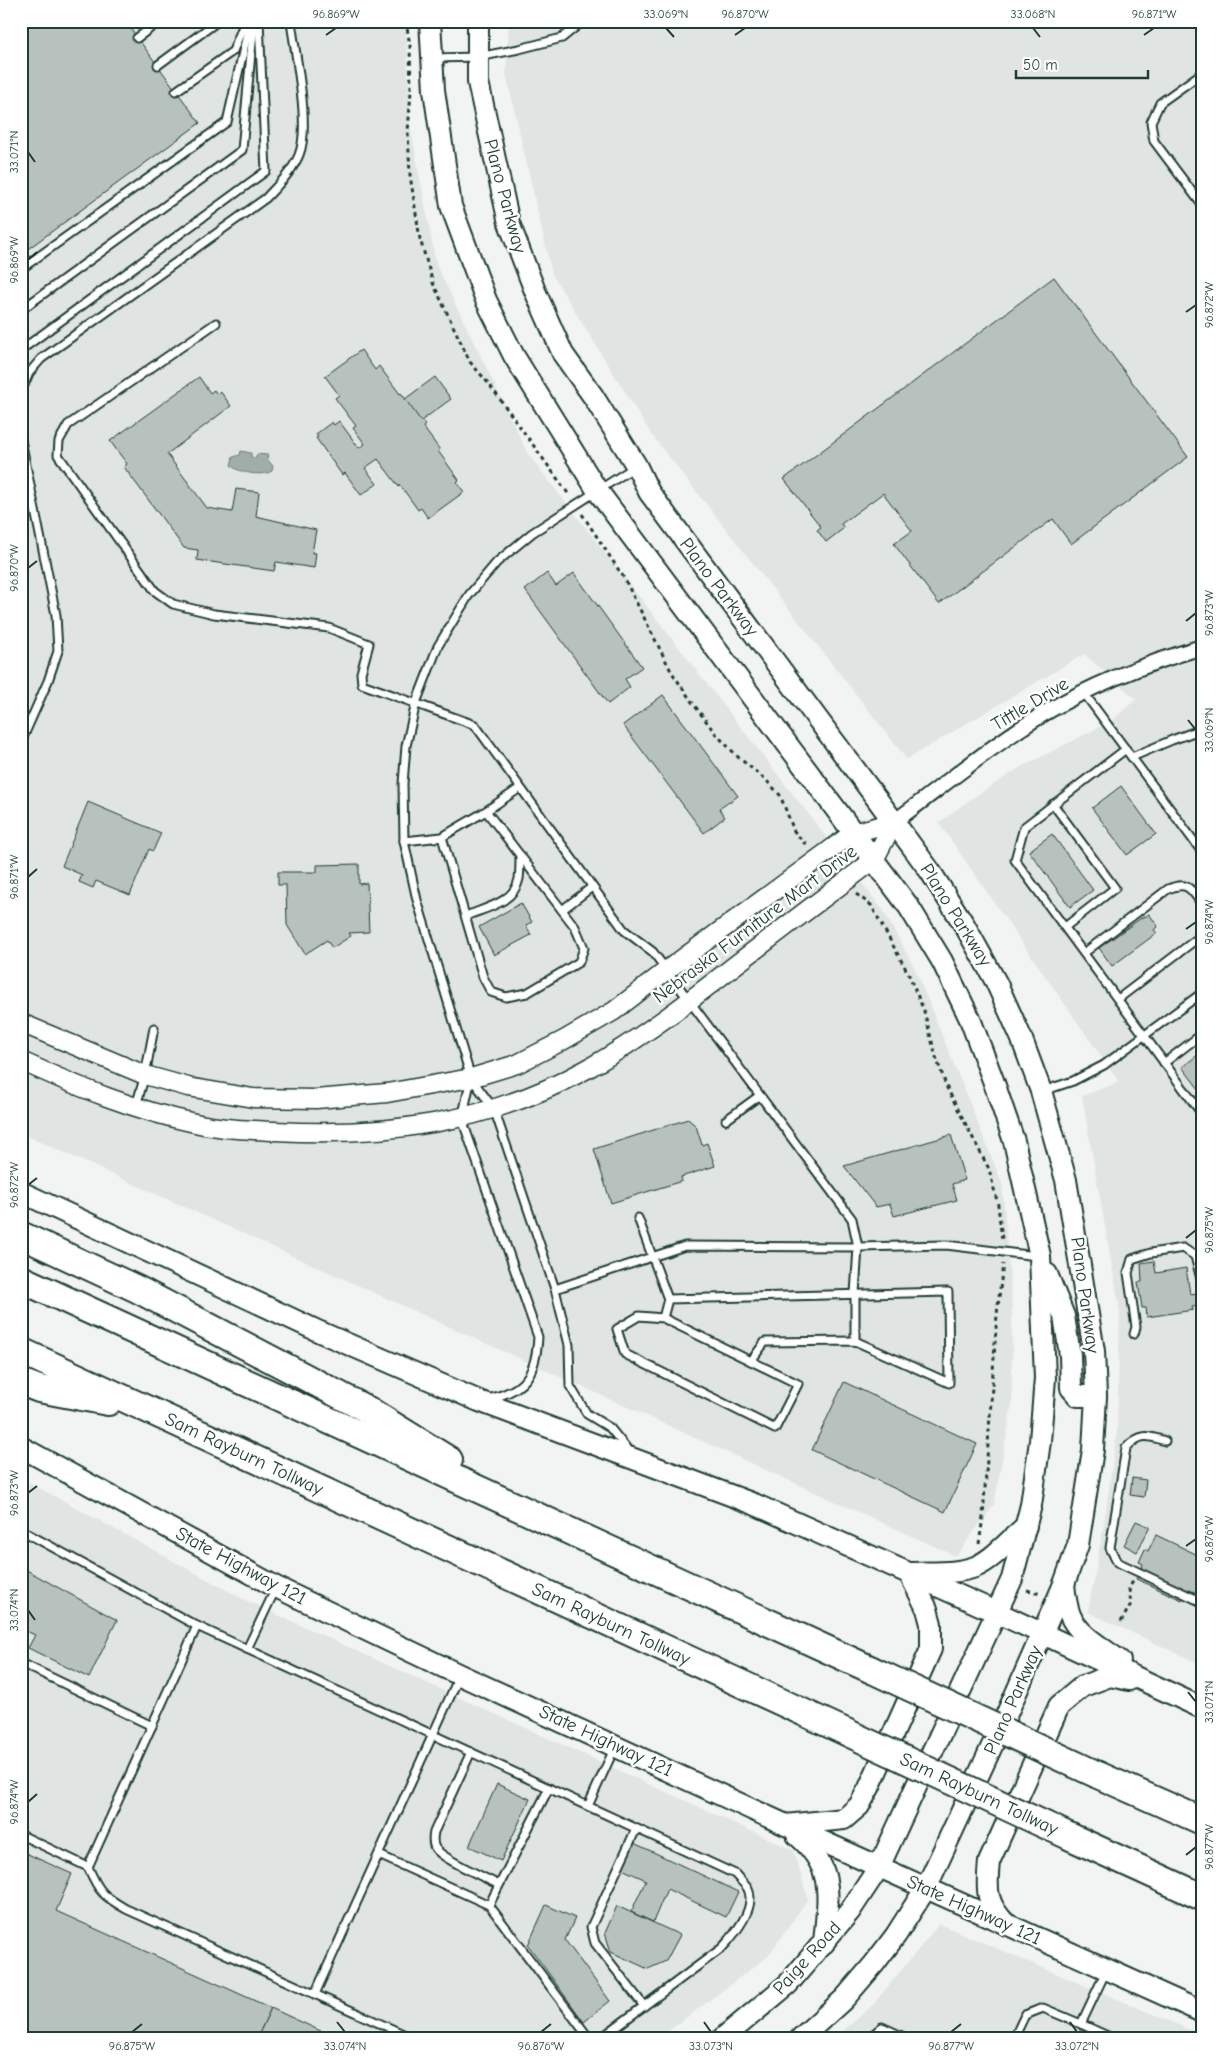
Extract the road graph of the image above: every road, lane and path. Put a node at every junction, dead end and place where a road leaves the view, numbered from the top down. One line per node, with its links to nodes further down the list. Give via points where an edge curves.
1 (160, 21): 12 (lane)
2 (218, 21): 15 (lane)
3 (245, 21): 17 (lane, via 233,51)
4 (250, 21): 19 (lane, via 227,122)
5 (254, 21): 20 (lane, via 242,150)
6 (258, 21): 22 (lane, via 266,171)
7 (291, 21): 23 (lane, via 304,127 299,155 283,181 266,198 41,358 29,373)
8 (406, 21): 27 (path, via 410,46 410,175 420,239 433,282 470,362)
9 (430, 21): 14 (main road, Plano Parkway)
10 (478, 21): 13 (main road, Plano Parkway)
11 (583, 21): 13 (lane, via 562,38)
12 (137, 38)
13 (478, 57): 14 (lane); 25 (main road, Plano Parkway, via 478,82 509,223 535,291 562,354)
14 (431, 58): 26 (main road, Plano Parkway, via 451,206 459,232 486,300 514,356)
15 (158, 65)
16 (1202, 73): 18 (lane, via 1160,103 1151,122 1154,142)
17 (176, 91)
18 (1202, 206)
19 (21, 269)
20 (21, 310)
21 (216, 323): 30 (lane, via 68,425 59,441 58,455 155,591 172,604 214,614 329,628 345,634 369,644 361,673 362,684)
22 (21, 350)
23 (21, 392)
24 (21, 440): 32 (lane, via 56,615 58,651)
25 (636, 465): 26 (lane); 38 (main road, Plano Parkway, via 649,492)
26 (597, 490): 27 (lane); 39 (main road, Plano Parkway)
27 (576, 504): 30 (lane, via 532,533 497,562 469,595 438,646); 43 (path, via 624,578 671,671 692,702 715,733 780,795 794,831 804,843 813,843)
28 (1202, 647): 29 (street, Tittle Drive, via 1155,661)
29 (1084, 693): 33 (lane); 38 (street, Tittle Drive, via 1000,743)
30 (416, 703): 35 (lane, via 475,725); 41 (lane, via 406,746)
31 (1202, 729): 34 (lane)
32 (21, 742)
33 (1126, 749): 34 (lane); 36 (lane)
34 (1132, 757): 42 (lane)
35 (520, 788): 37 (lane); 47 (lane)
36 (1053, 804): 51 (lane, via 1024,827 1015,860); 51 (lane, via 1115,888)
37 (486, 810): 40 (lane); 44 (lane)
38 (894, 822): 39 (street, Nebraska Furniture Mart Drive); 45 (street, Nebraska Furniture Mart Drive); 66 (main road, Plano Parkway, via 930,871 996,982)
39 (853, 833): 43 (street, Nebraska Furniture Mart Drive); 45 (main road, Plano Parkway)
40 (442, 837): 41 (lane); 50 (lane)
41 (404, 841): 65 (lane, via 417,900)
42 (1202, 852)
43 (823, 854): 54 (street, Nebraska Furniture Mart Drive)
44 (520, 855): 49 (lane); 50 (lane, via 519,880 514,893 504,901)
45 (874, 860): 46 (street, Nebraska Furniture Mart Drive); 79 (main road, Plano Parkway, via 909,907 942,961 970,1019 1014,1141)
46 (845, 881): 57 (street, Nebraska Furniture Mart Drive); 77 (path, via 871,905 908,973 931,1033 947,1088 989,1169 998,1205)
47 (592, 886): 49 (lane); 54 (lane, via 624,930 654,952)
48 (1202, 904): 53 (lane, via 1186,886 1168,889)
49 (562, 910): 50 (lane, via 575,927 584,948 579,962 526,993 506,997 491,992 483,977)
50 (466, 916)
51 (1065, 927): 53 (lane)
52 (1202, 935): 56 (lane)
53 (1084, 952): 56 (lane)
54 (667, 970): 57 (lane); 65 (street, Nebraska Furniture Mart Drive, via 614,1011 564,1040 517,1064)
55 (1202, 993): 61 (lane)
56 (1118, 999): 61 (lane)
57 (689, 1001): 67 (lane); 69 (street, Nebraska Furniture Mart Drive, via 638,1038 586,1069)
58 (21, 1023): 64 (street, Nebraska Furniture Mart Drive)
59 (154, 1028): 64 (lane)
60 (1202, 1034): 63 (lane)
61 (1145, 1036): 63 (lane); 66 (lane, via 1104,1065 1073,1081)
62 (21, 1062): 68 (street, Nebraska Furniture Mart Drive)
63 (1164, 1062): 70 (lane)
64 (145, 1075): 65 (street, Nebraska Furniture Mart Drive, via 188,1087 253,1098 316,1099 387,1093); 68 (lane)
65 (471, 1078): 69 (lane); 71 (lane)
66 (1042, 1091): 91 (main road, Plano Parkway, via 1064,1171 1075,1227 1094,1351)
67 (760, 1096): 72 (lane); 76 (lane, via 852,1218)
68 (136, 1108): 71 (street, Nebraska Furniture Mart Drive, via 197,1124 320,1134 393,1130)
69 (494, 1109): 71 (street, Nebraska Furniture Mart Drive); 82 (lane)
70 (1202, 1114)
71 (462, 1118): 92 (lane, via 538,1337 537,1358 524,1383 507,1395)
72 (726, 1120)
73 (21, 1192): 92 (main road, via 320,1332)
74 (638, 1218): 78 (lane)
75 (21, 1235): 97 (highway, via 137,1288 368,1410)
76 (858, 1247): 77 (lane, via 946,1245); 78 (lane, via 685,1246); 83 (lane)
77 (1003, 1251): 79 (lane); 100 (path)
78 (652, 1256): 82 (lane); 84 (lane)
79 (1040, 1256): 91 (main road, via 1064,1316 1071,1388 1078,1396); 98 (main road, Plano Parkway, via 1045,1378 1040,1441)
80 (21, 1279): 97 (highway)
81 (1202, 1283): 86 (lane, via 1195,1256 1183,1248 1132,1259 1128,1273 1136,1327)
82 (555, 1289): 96 (lane, via 568,1346 570,1386 587,1414 610,1428)
83 (854, 1294): 84 (lane); 87 (lane); 87 (lane, via 948,1292 948,1383)
84 (668, 1299): 85 (lane)
85 (664, 1318): 89 (lane); 89 (lane, via 639,1316 617,1329 625,1354 775,1428 798,1384)
86 (1134, 1334)
87 (854, 1341): 89 (lane, via 765,1342)
88 (21, 1351): 93 (highway, Sam Rayburn Tollway)
89 (751, 1361)
90 (21, 1382): 93 (highway, via 39,1389)
91 (1096, 1396): 103 (main road, Plano Parkway, via 1093,1450 1084,1511 1078,1545)
92 (479, 1401): 96 (main road)
93 (146, 1409): 132 (highway, Sam Rayburn Tollway, bridge)
94 (1165, 1441): 101 (lane, via 1148,1435 1134,1440 1126,1448 1110,1548 1117,1562)
95 (21, 1447): 104 (main road, State Highway 121)
96 (635, 1459): 102 (main road, via 754,1504)
97 (545, 1520): 123 (highway, bridge)
98 (1026, 1526): 102 (main road, via 975,1567 952,1572); 108 (main road, Plano Parkway, via 1012,1579)
99 (21, 1530): 110 (lane)
100 (979, 1545)
101 (1138, 1572): 107 (lane); 109 (path, via 1129,1589 1131,1604)
102 (909, 1573): 108 (main road); 124 (main road, via 927,1609 931,1649 869,1788 859,1806 844,1819)
103 (1064, 1584): 111 (main road, Plano Parkway); 115 (main road, via 1070,1618 1082,1633)
104 (276, 1587): 112 (lane); 114 (main road, State Highway 121)
105 (1026, 1590): 106 (path)
106 (1046, 1596)
107 (1202, 1602)
108 (998, 1613): 111 (main road); 129 (main road, Plano Parkway)
109 (1121, 1622)
110 (197, 1626): 112 (lane); 117 (lane)
111 (1042, 1634): 115 (main road); 131 (main road, Plano Parkway)
112 (247, 1649): 118 (lane)
113 (21, 1664): 117 (lane)
114 (460, 1674): 118 (lane); 119 (main road, State Highway 121)
115 (1153, 1686): 116 (main road); 134 (main road, via 1110,1676 1083,1686 1059,1706 989,1862 986,1886 994,1912)
116 (1202, 1708)
117 (152, 1726): 128 (lane)
118 (432, 1734): 120 (lane); 127 (lane)
119 (615, 1745): 122 (lane); 124 (main road, State Highway 121)
120 (471, 1752): 121 (lane); 130 (lane, via 433,1840 435,1848 444,1856)
121 (549, 1788): 122 (lane); 130 (lane)
122 (588, 1806): 125 (lane)
123 (1202, 1822)
124 (786, 1825): 129 (main road, State Highway 121); 135 (main road, via 810,1846 820,1860 828,1888)
125 (636, 1829): 138 (lane, via 592,1927 596,1943); 138 (lane, via 735,1874 748,1890 749,1908 736,1933 722,1948)
126 (21, 1835): 128 (lane)
127 (379, 1855): 133 (lane); 137 (lane)
128 (88, 1867): 137 (lane, via 96,1887 108,1899)
129 (879, 1867): 131 (main road, State Highway 121); 135 (main road, Paige Road)
130 (499, 1885): 133 (lane)
131 (926, 1888): 134 (main road, State Highway 121); 146 (main road, via 874,1964 844,1999)
132 (1202, 1897)
133 (489, 1906): 142 (lane)
134 (1010, 1927): 136 (main road, State Highway 121)
135 (824, 1943): 145 (main road, Paige Road, via 788,1984)
136 (1107, 1970): 139 (main road, State Highway 121); 140 (lane)
137 (315, 1994): 141 (lane)
138 (644, 2006): 144 (lane)
139 (1202, 2012)
140 (1081, 2024): 149 (lane, via 1043,2008 1025,2015); 150 (lane)
141 (402, 2036): 143 (lane)
142 (584, 2036)
143 (412, 2038)
144 (601, 2038)
145 (723, 2038)
146 (801, 2038)
147 (869, 2038): 148 (lane, via 882,2027)
148 (906, 2038)
149 (1014, 2038)
150 (1112, 2038)

